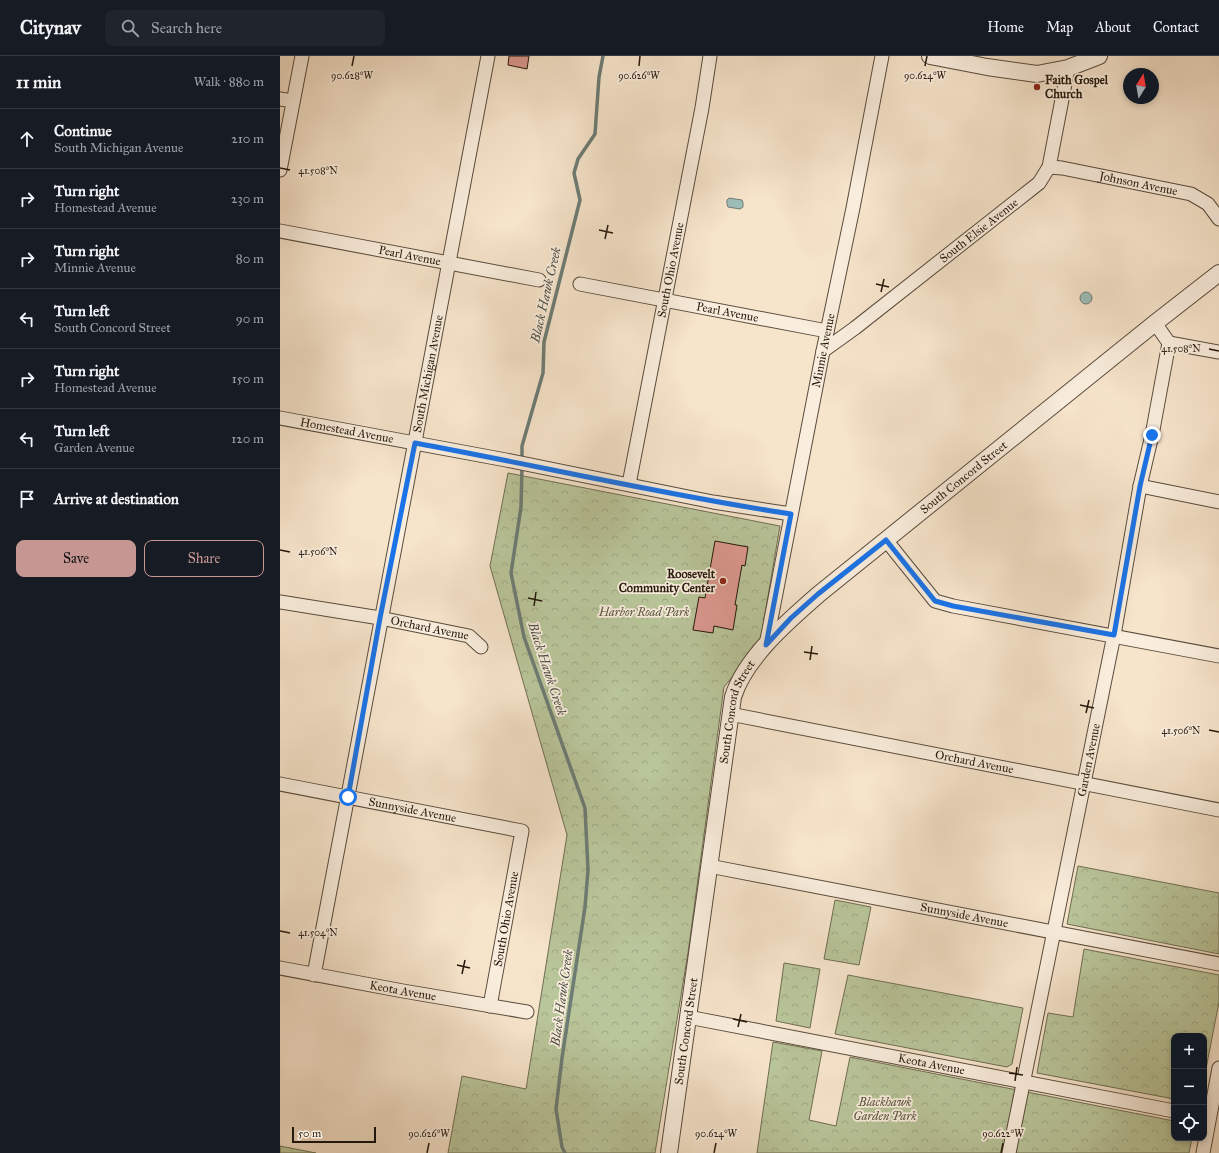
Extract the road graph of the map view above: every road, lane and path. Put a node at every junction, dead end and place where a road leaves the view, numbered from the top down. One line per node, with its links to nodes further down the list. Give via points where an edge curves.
1 (302, 56): 10 (street)
2 (488, 56): 15 (street, South Michigan Avenue)
3 (710, 56): 19 (street, South Ohio Avenue)
4 (882, 56): 21 (street, Minnie Avenue)
5 (930, 56): 7 (street)
6 (1099, 56): 8 (street)
7 (988, 62): 8 (street, via 1037,74)
8 (1068, 68): 11 (street, South Elsie Avenue)
9 (280, 99): 10 (street)
10 (293, 101): 12 (street)
11 (1049, 167): 13 (street, Johnson Avenue, via 1191,194 1208,204); 23 (street, South Elsie Avenue, via 1039,183)
12 (280, 170)
13 (1219, 218)
14 (280, 231): 15 (street, Pearl Avenue)
15 (450, 262): 17 (street, Pearl Avenue); 26 (street, South Michigan Avenue)
16 (1219, 273): 20 (street, South Concord Street)
17 (539, 280)
18 (580, 284): 19 (street, Pearl Avenue)
19 (664, 301): 21 (street, Pearl Avenue); 27 (street, South Ohio Avenue)
20 (1155, 323): 22 (street); 31 (street, South Concord Street)
21 (827, 332): 23 (street, Minnie Avenue)
22 (1170, 342): 24 (street); 28 (street, Garden Avenue)
23 (823, 351): 30 (street, Minnie Avenue)
24 (1219, 352)
25 (280, 418): 26 (street, Homestead Avenue)
26 (415, 443): 27 (street, Homestead Avenue); 33 (street, South Michigan Avenue)
27 (629, 484): 30 (street, Homestead Avenue, via 713,502)
28 (1140, 486): 29 (street); 34 (street, Garden Avenue)
29 (1219, 502)
30 (791, 514): 35 (street, Minnie Avenue)
31 (886, 540): 34 (street, via 935,601); 35 (street, South Concord Street, via 809,602)
32 (280, 602): 33 (street, Orchard Avenue)
33 (380, 618): 36 (street, Orchard Avenue, via 469,636); 41 (street, South Michigan Avenue)
34 (1114, 635): 37 (street); 39 (street, Garden Avenue)
35 (766, 645): 38 (street, South Concord Street, via 740,678 732,697)
36 (481, 647)
37 (1219, 656)
38 (730, 714): 39 (street, Orchard Avenue); 44 (street, South Concord Street)
39 (1083, 783): 42 (street, Orchard Avenue); 45 (street, Garden Avenue)
40 (280, 784): 41 (street, Sunnyside Avenue)
41 (348, 797): 43 (street, Sunnyside Avenue); 48 (street, South Michigan Avenue)
42 (1219, 810)
43 (522, 831): 49 (street, South Ohio Avenue)
44 (709, 866): 45 (street, Sunnyside Avenue); 51 (street, South Concord Street)
45 (1053, 933): 46 (street, Sunnyside Avenue); 53 (street, Garden Avenue)
46 (1219, 964)
47 (280, 968): 48 (street, Keota Avenue)
48 (314, 975): 49 (street, Keota Avenue)
49 (490, 1006): 50 (street, Keota Avenue)
50 (527, 1012)
51 (688, 1017): 53 (street, Keota Avenue); 57 (street, South Concord Street)
52 (1219, 1068): 55 (street)
53 (1024, 1081): 54 (street, Keota Avenue); 58 (street, Garden Avenue)
54 (1171, 1110)
55 (1207, 1117)
56 (1204, 1141): 59 (street)
57 (669, 1153)
58 (1009, 1153)
59 (1203, 1153)

